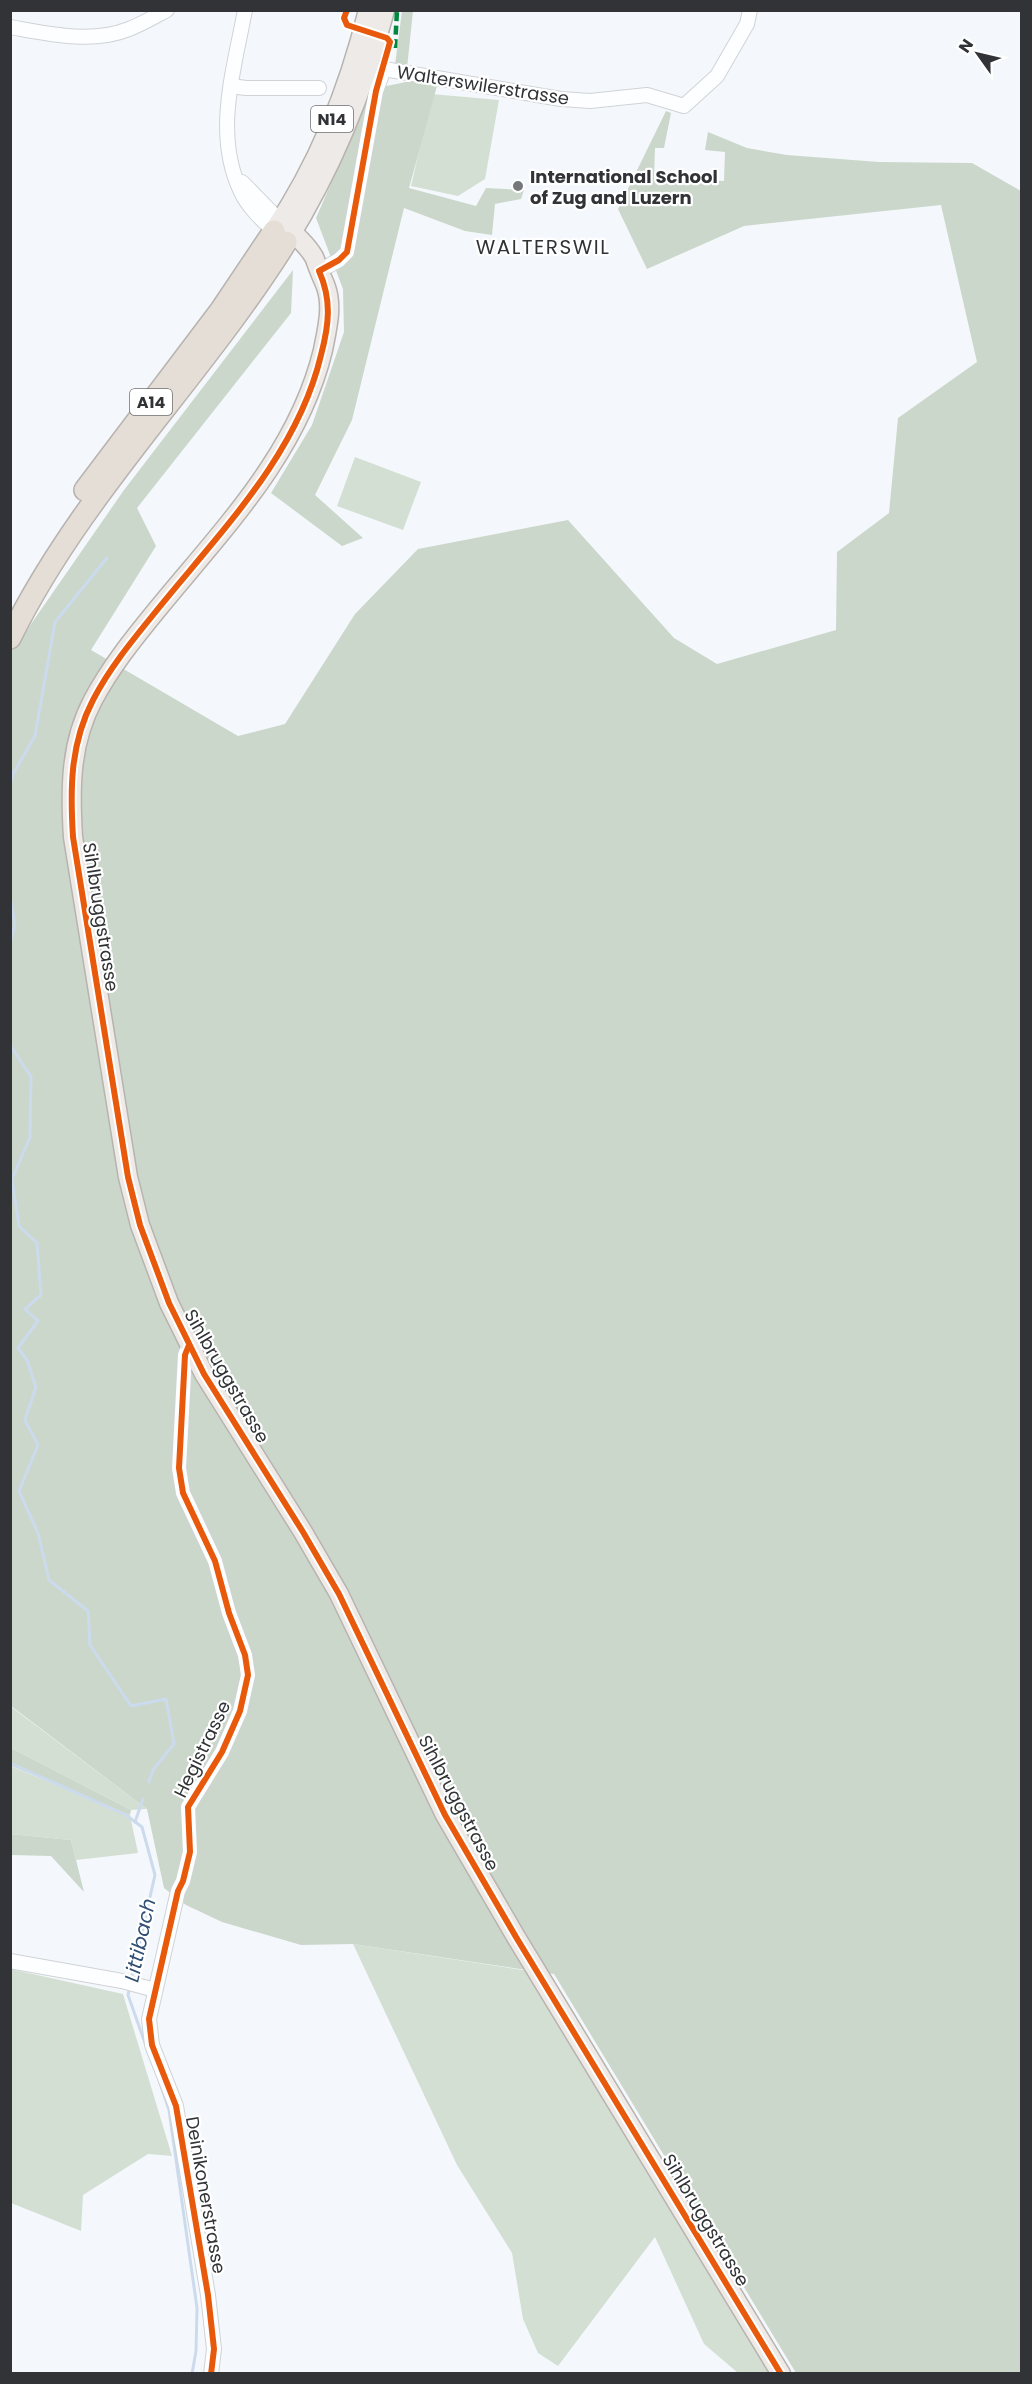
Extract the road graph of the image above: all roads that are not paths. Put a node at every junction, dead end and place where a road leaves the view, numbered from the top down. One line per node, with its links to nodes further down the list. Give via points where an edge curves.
1 (167, 10): 6 (street, via 128,30 97,36 60,36)
2 (245, 10): 7 (street)
3 (368, 10): 9 (main road, N14, via 332,119)
4 (385, 10): 9 (main road, N14, via 363,81 326,170)
5 (750, 10): 10 (street, Walterswilerstrasse, via 747,24 717,76 684,106 647,95 590,101 561,99 384,69 376,91 347,252)
6 (10, 27)
7 (231, 86): 8 (street); 9 (street, via 226,131 240,192 248,204)
8 (319, 88)
9 (283, 232): 10 (main road, via 308,264); 11 (highway, A14, via 74,505); 12 (highway, A14, via 236,316 80,522)
10 (319, 271): 13 (main road, Sihlbruggstrasse, via 327,294 327,330 318,368 297,422 265,476 105,680 82,724 72,772 73,837 128,1177 155,1269)
11 (10, 606)
12 (10, 638)
13 (189, 1345): 15 (street, Hegistrasse, via 185,1355 179,1468 183,1493 215,1561 248,1675 240,1711 222,1752 188,1807 190,1852); 17 (main road, Sihlbruggstrasse, via 339,1594 445,1815)
14 (10, 1960): 15 (street)
15 (155, 1990): 16 (street, Deinikonerstrasse, via 149,2019 152,2045 176,2106 208,2295 214,2349)
16 (211, 2373)
17 (781, 2373)

